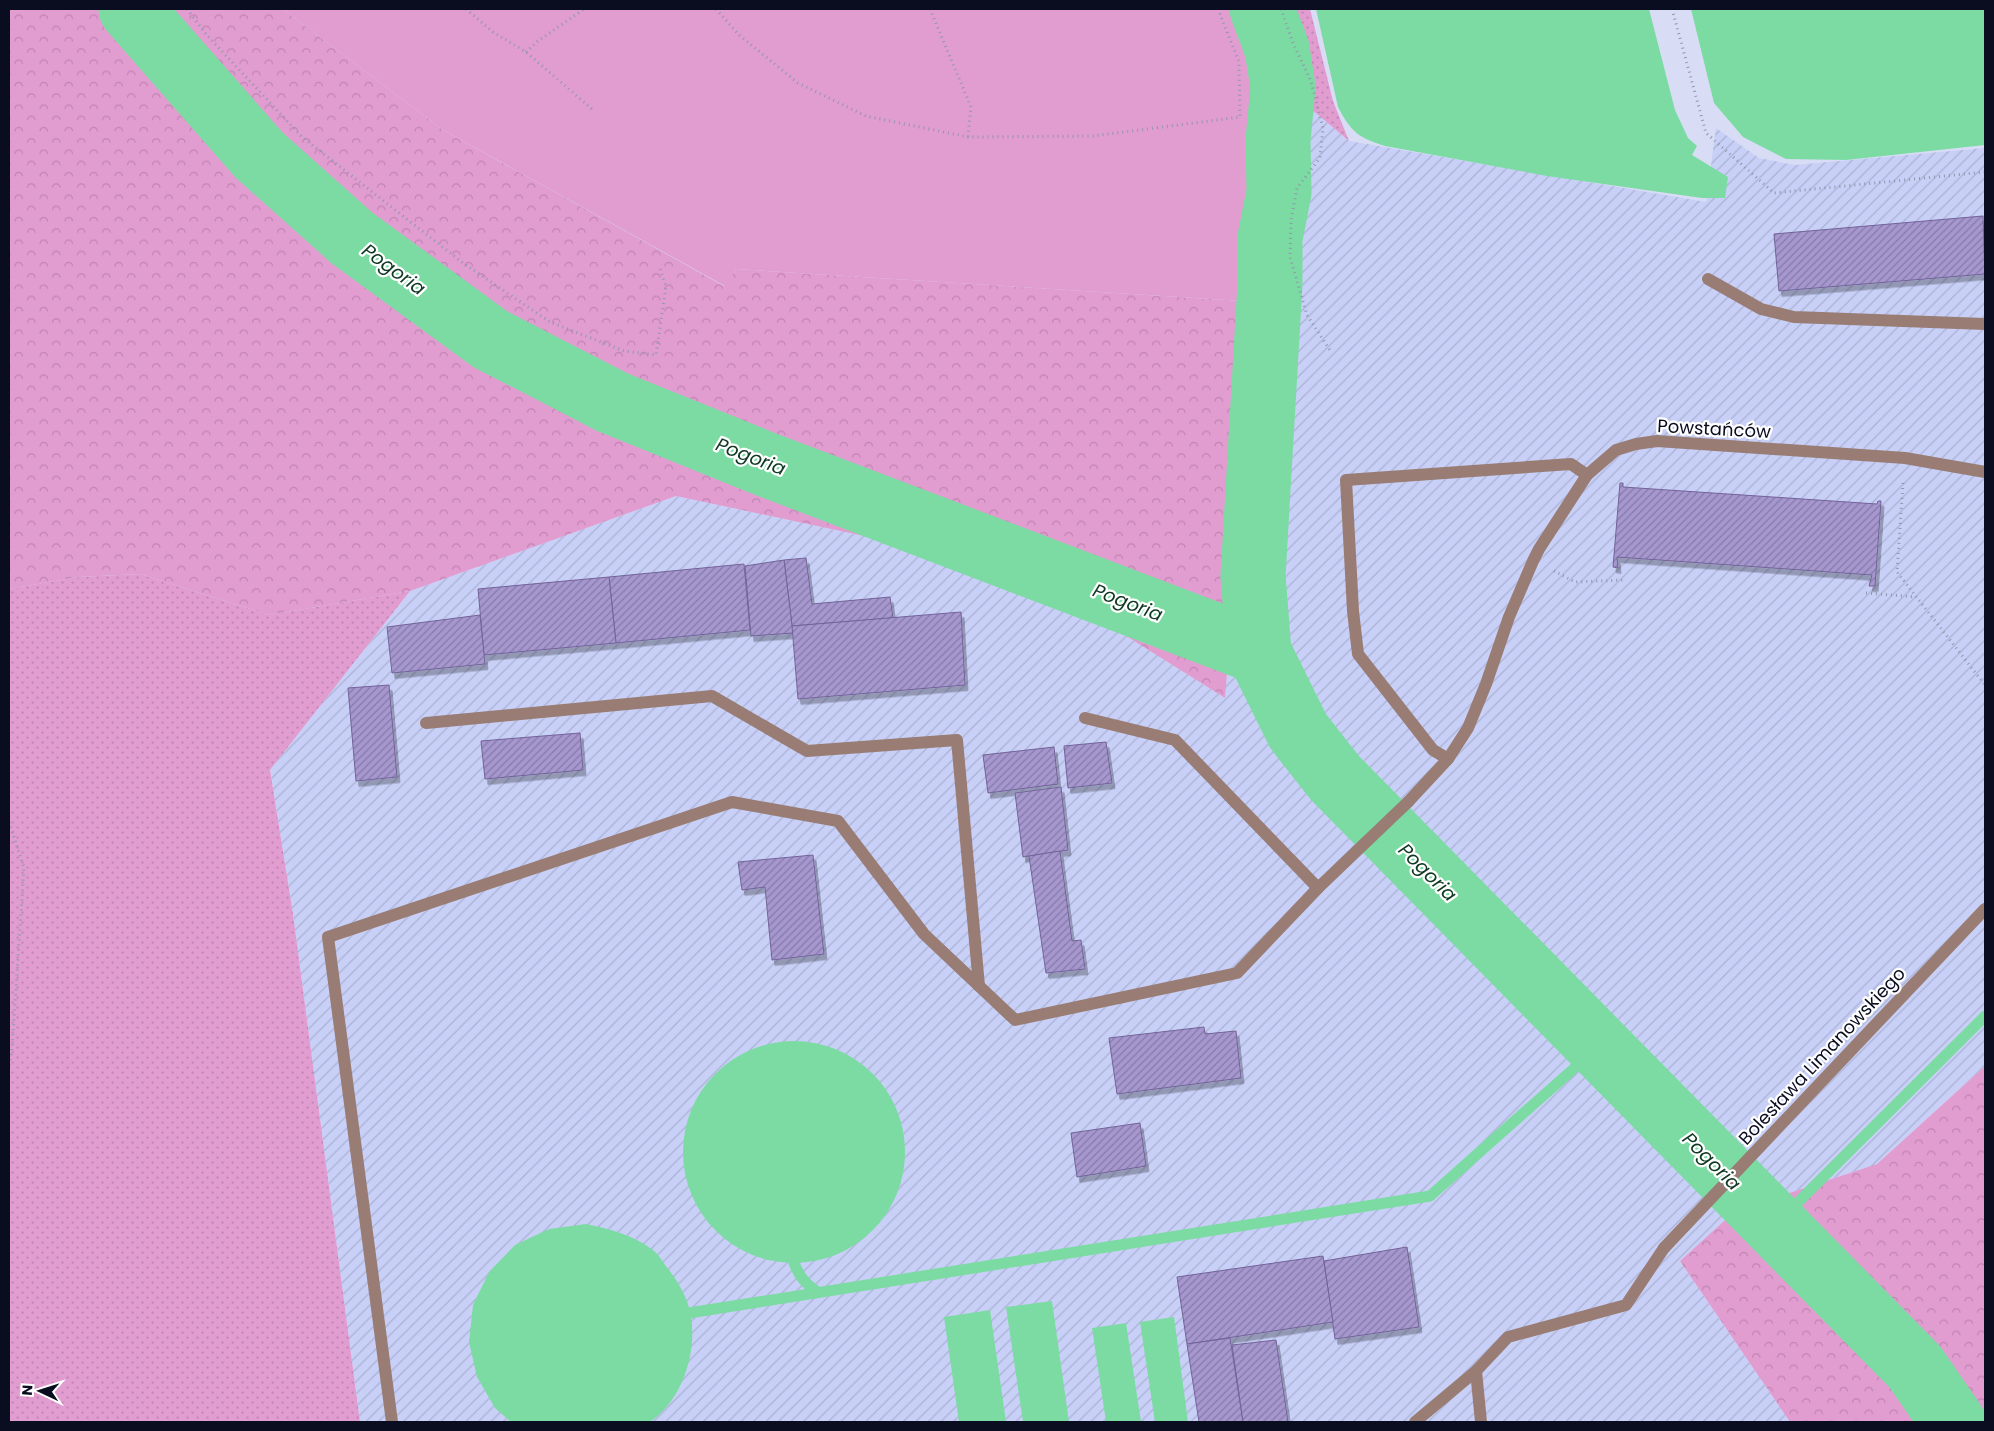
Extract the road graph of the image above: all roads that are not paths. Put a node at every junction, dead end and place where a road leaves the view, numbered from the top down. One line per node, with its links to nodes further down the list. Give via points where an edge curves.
1 (1708, 279): 2 (street, via 1761,309 1794,317)
2 (1985, 324)
3 (1985, 472): 4 (street, Powstańców, via 1904,458 1657,441 1616,450)
4 (1587, 475): 7 (street, Powstańców, via 1539,549 1508,616 1468,728); 7 (street, via 1571,464 1346,480 1358,654 1433,750)
5 (1085, 718): 8 (street, via 1175,740)
6 (426, 723): 10 (street, via 712,696 807,751 957,740)
7 (1448, 759): 8 (street, Powstańców)
8 (1318, 888): 10 (street, Powstańców, via 1237,973 1015,1020)
9 (1985, 909): 11 (street, Bolesława Limanowskiego, via 1664,1248 1626,1305 1508,1337)
10 (979, 986): 12 (street, via 924,934 838,821 732,802 328,937)
11 (1476, 1371): 13 (street, Bolesława Limanowskiego); 14 (street)
12 (392, 1422)
13 (1415, 1422)
14 (1481, 1422)

